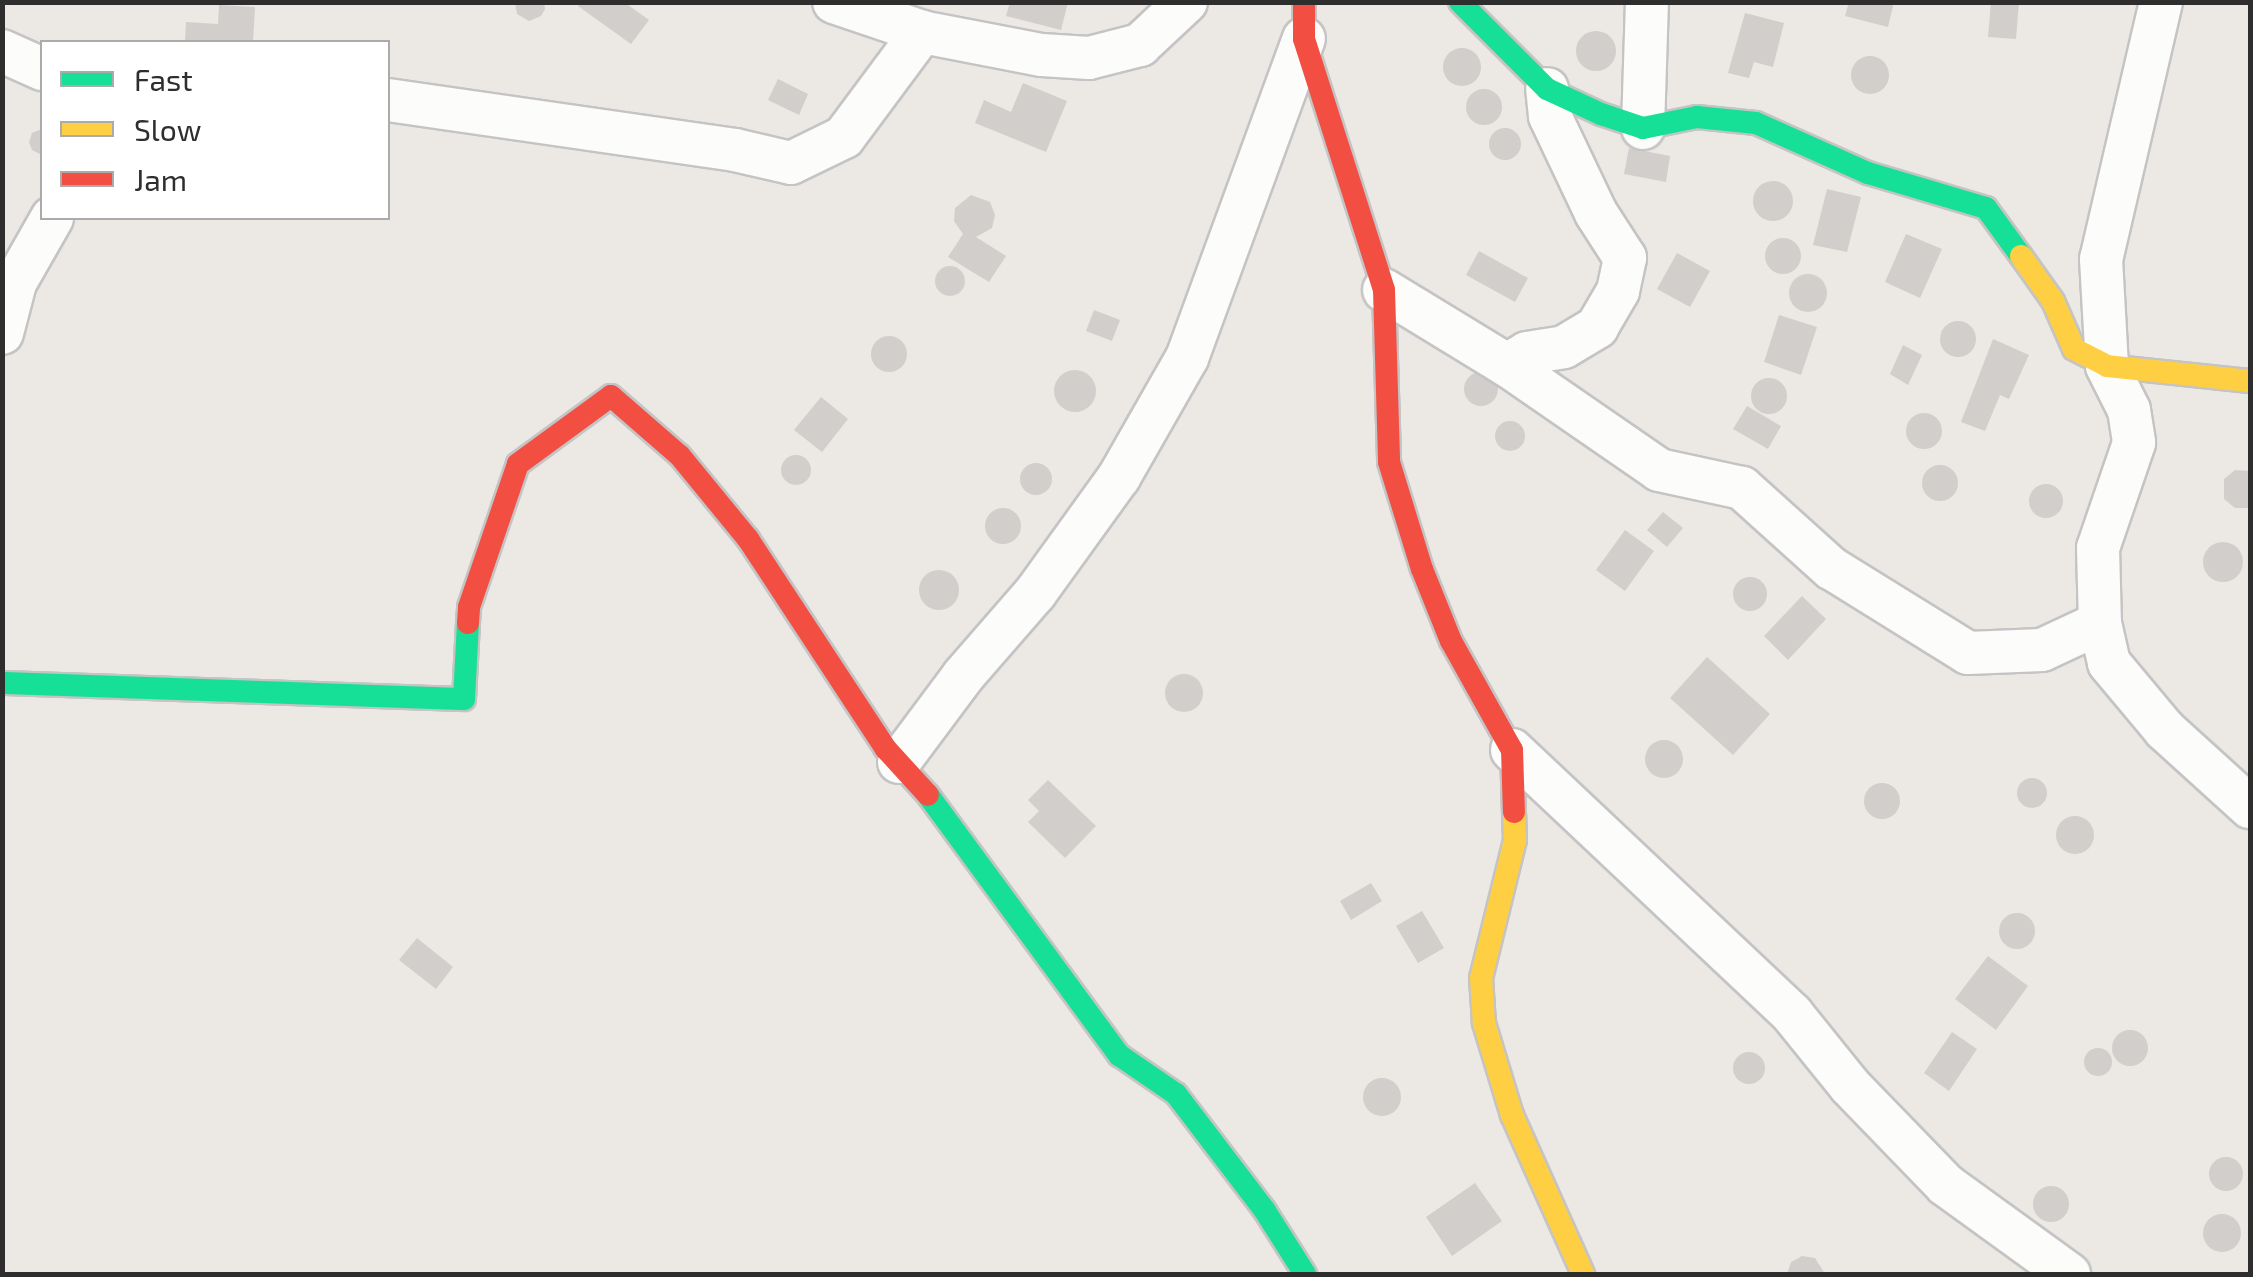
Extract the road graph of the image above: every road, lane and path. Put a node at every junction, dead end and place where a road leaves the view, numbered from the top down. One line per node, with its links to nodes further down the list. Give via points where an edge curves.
1 (834, 2): 7 (street)
2 (1186, 2): 7 (street, via 1140,45 1089,58 1042,56)
3 (1460, 2): 10 (street)
4 (1648, 2): 12 (street)
5 (2161, 2): 17 (street, via 2101,259)
6 (1304, 21): 14 (street); 22 (street, via 1187,358 1119,477 1057,564)
7 (922, 32): 11 (street, via 844,137 792,164)
8 (2, 52): 9 (street)
9 (40, 68)
10 (1547, 89): 12 (street); 16 (street, via 1550,116 1625,258 1618,291 1597,328)
11 (390, 100)
12 (1643, 128): 17 (street, via 1697,117 1756,123 1868,173 1986,208 2053,300 2074,349)
13 (51, 220): 15 (street, via 15,283)
14 (1384, 290): 16 (street); 21 (street, via 1389,462 1451,641)
15 (2, 333)
16 (1506, 365): 19 (street, via 1659,470 1742,488 1830,568 1968,653 2042,650)
17 (2107, 366): 18 (street); 19 (street, via 2128,410 2134,443 2098,548)
18 (2250, 381)
19 (2100, 623): 23 (street, via 2109,663 2165,730)
20 (2, 683): 22 (street, via 464,699 469,607 518,464 611,396 680,456 748,539)
21 (1512, 750): 25 (street, via 1515,840 1481,978 1484,1023 1512,1114); 26 (street, via 1792,1014 1850,1086 1946,1185)
22 (899, 762): 24 (street, via 928,792 1120,1055 1176,1094)
23 (2250, 807)
24 (1304, 1274)
25 (1583, 1274)
26 (2069, 1274)

